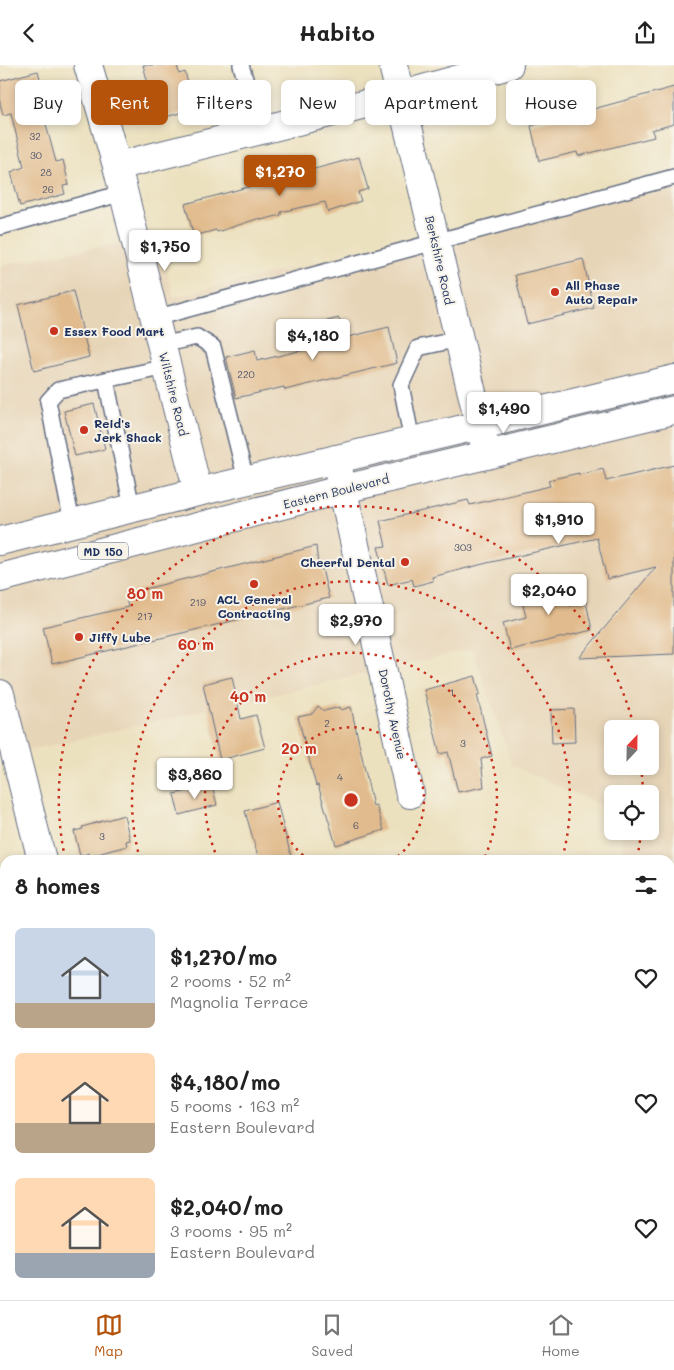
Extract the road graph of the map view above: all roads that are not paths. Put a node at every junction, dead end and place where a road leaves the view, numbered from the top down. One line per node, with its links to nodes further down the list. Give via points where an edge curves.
1 (88, 65): 10 (street, Wiltshire Road)
2 (241, 65): 9 (lane)
3 (393, 65): 5 (street, Berkshire Road)
4 (509, 65): 6 (street)
5 (398, 80)
6 (456, 80)
7 (365, 104): 9 (street)
8 (409, 125): 14 (street, Berkshire Road)
9 (260, 131): 10 (street)
10 (117, 166): 12 (street, Wiltshire Road)
11 (674, 177): 14 (lane)
12 (123, 193): 13 (lane); 15 (street, Wiltshire Road)
13 (0, 227)
14 (436, 241): 15 (lane); 16 (street, Berkshire Road)
15 (155, 318): 17 (street, Wiltshire Road)
16 (459, 339): 21 (street, Berkshire Road); 22 (lane, via 418,348 400,385)
17 (164, 356): 19 (lane); 25 (lane, via 197,337 213,347); 27 (street, Wiltshire Road)
18 (674, 379): 21 (street)
19 (106, 380): 28 (lane); 29 (lane, via 58,390 48,401)
20 (674, 410): 23 (street, Eastern Boulevard / MD 150)
21 (479, 425): 22 (street); 23 (street, Berkshire Road)
22 (412, 441): 24 (street)
23 (487, 455): 26 (street, Eastern Boulevard / MD 150)
24 (336, 459): 25 (street); 26 (street, Dorothy Avenue)
25 (246, 480): 27 (street)
26 (344, 489): 30 (street, Eastern Boulevard / MD 150); 34 (street, Dorothy Avenue)
27 (198, 491): 28 (street); 30 (street, Wiltshire Road)
28 (132, 508): 29 (street)
29 (72, 523): 31 (street)
30 (205, 525): 32 (street, Eastern Boulevard / MD 150)
31 (0, 540)
32 (0, 578)
33 (0, 694): 35 (street)
34 (410, 794)
35 (41, 855)

